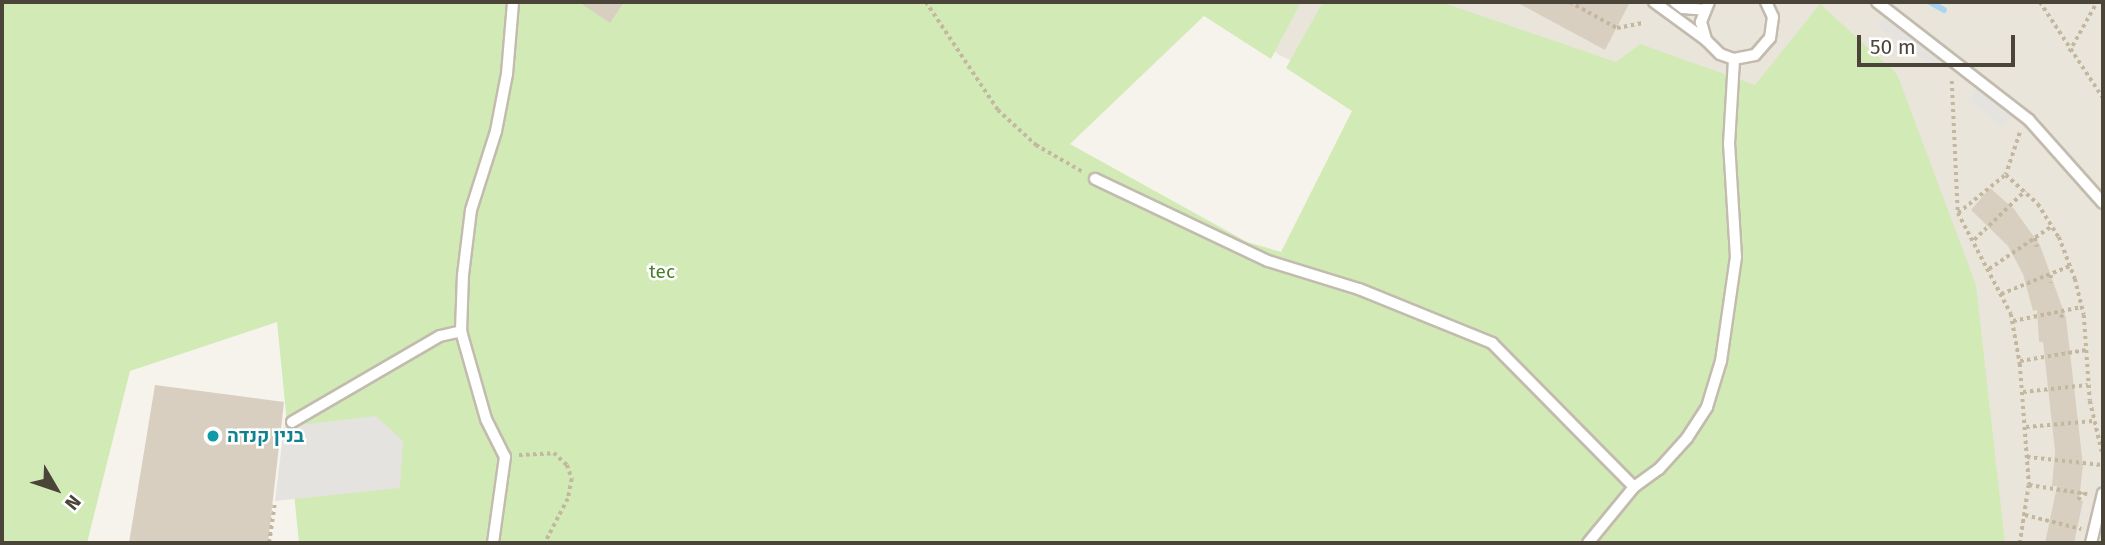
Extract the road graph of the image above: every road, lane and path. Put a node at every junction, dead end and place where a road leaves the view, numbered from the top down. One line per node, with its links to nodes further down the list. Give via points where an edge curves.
1 (513, 2): 40 (lane, via 496,131 471,210)
2 (926, 2): 19 (path, via 998,110 1036,145)
3 (1570, 2): 11 (path, via 1617,28)
4 (1654, 2): 12 (lane)
5 (1675, 2): 10 (lane, via 1683,8)
6 (1766, 2): 14 (lane, via 1773,17 1770,38 1755,55)
7 (1877, 2): 21 (lane, via 2029,120)
8 (2040, 2): 13 (path)
9 (2097, 2): 13 (path)
10 (1706, 6): 12 (lane, via 1701,23)
11 (1643, 23)
12 (1706, 40): 14 (lane, via 1720,54)
13 (2069, 52): 16 (path)
14 (1734, 59): 55 (lane, via 1729,144 1736,257 1721,361 1707,407 1687,438 1659,470)
15 (1952, 74): 23 (path)
16 (2103, 98)
17 (2021, 131): 18 (path)
18 (2006, 175): 20 (path); 23 (path)
19 (1096, 179): 55 (lane, via 1268,261 1359,289 1492,343)
20 (2025, 191): 22 (path); 25 (path)
21 (2103, 203)
22 (2010, 209): 24 (path); 27 (path)
23 (1958, 213): 27 (path)
24 (2012, 215)
25 (2052, 226): 26 (path); 31 (path)
26 (2035, 238): 28 (path); 29 (path)
27 (1974, 241): 32 (path)
28 (2037, 247)
29 (2014, 253): 30 (path); 32 (path)
30 (2018, 257)
31 (2070, 266): 33 (path); 36 (path)
32 (1989, 268): 35 (path)
33 (2051, 275): 34 (path); 35 (path)
34 (2051, 283)
35 (2001, 295): 39 (path)
36 (2082, 307): 37 (path); 41 (path)
37 (2063, 311): 38 (path); 39 (path)
38 (2061, 318)
39 (2012, 321): 44 (path)
40 (461, 331): 48 (lane, via 440,335); 51 (lane, via 486,419)
41 (2085, 350): 42 (path); 45 (path)
42 (2068, 352): 43 (path); 44 (path)
43 (2068, 358)
44 (2020, 361): 46 (path)
45 (2088, 385): 46 (path); 47 (path)
46 (2023, 392): 49 (path)
47 (2093, 421): 49 (path); 50 (path)
48 (292, 422)
49 (2025, 427): 52 (path)
50 (2103, 456)
51 (505, 457): 61 (lane); 64 (path, via 540,451 554,453 567,465 572,480 568,499)
52 (2027, 457): 53 (path); 54 (path)
53 (2103, 465)
54 (2028, 485): 57 (path, via 2058,493 2085,493); 59 (path)
55 (1634, 487): 65 (lane)
56 (2103, 494): 67 (lane)
57 (2078, 500)
58 (275, 501): 62 (path)
59 (2025, 515): 60 (path, via 2076,527); 66 (path)
60 (2073, 533)
61 (493, 539): 63 (lane)
62 (269, 543)
63 (484, 543)
64 (545, 543)
65 (1588, 543)
66 (2020, 543)
67 (2091, 543)

